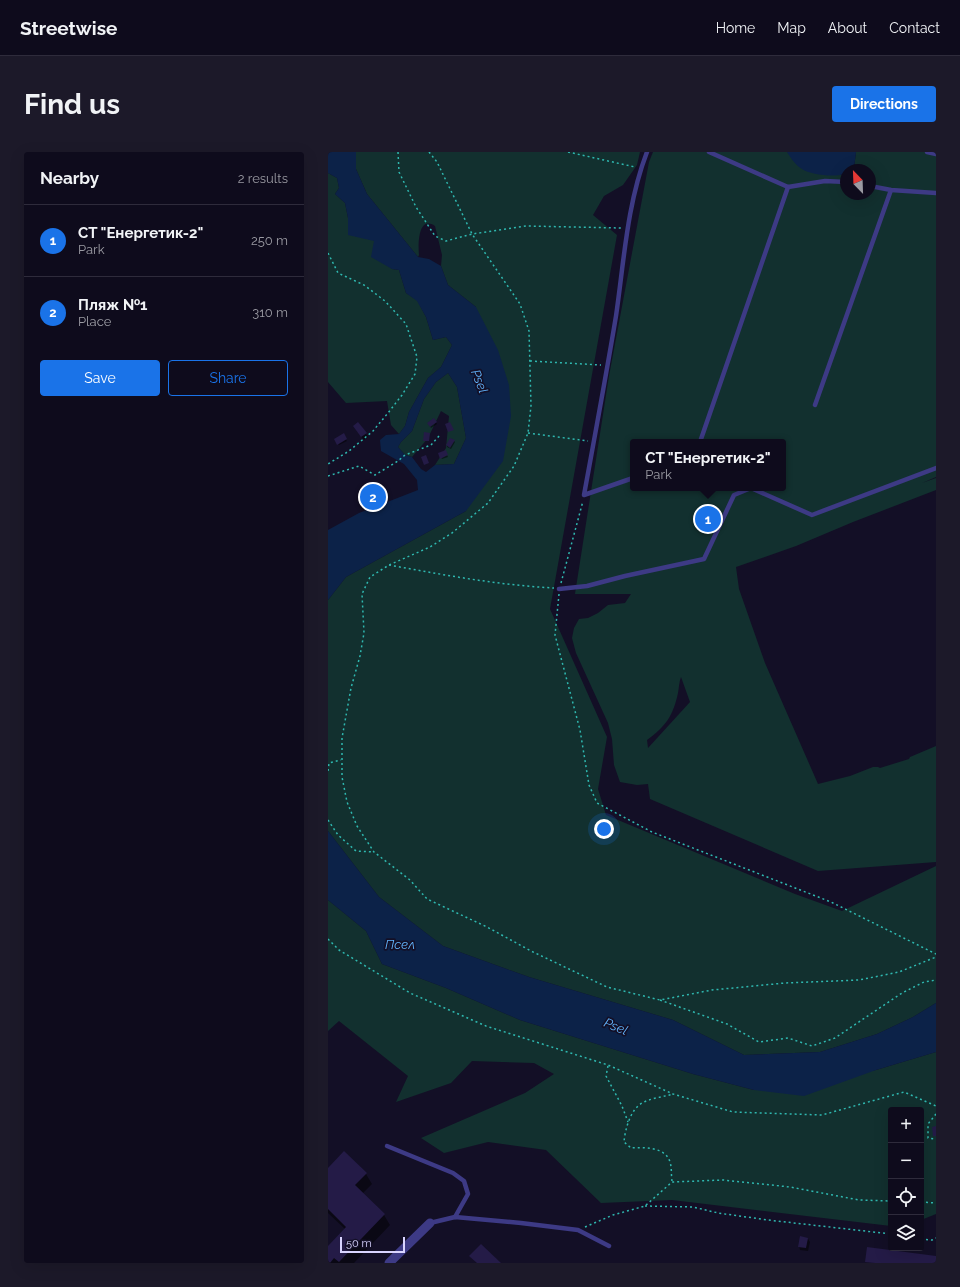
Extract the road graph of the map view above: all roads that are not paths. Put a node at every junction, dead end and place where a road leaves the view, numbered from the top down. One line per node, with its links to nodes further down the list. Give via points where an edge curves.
1 (647, 152): 13 (lane, via 627,228 616,315 584,495)
2 (709, 152): 6 (lane)
3 (927, 152): 4 (lane)
4 (936, 154)
5 (840, 182): 6 (lane, via 825,181)
6 (788, 187): 11 (lane)
7 (876, 187): 8 (lane)
8 (891, 190): 9 (lane); 10 (lane)
9 (936, 193)
10 (815, 405)
11 (701, 439)
12 (936, 468): 15 (lane, via 812,515)
13 (630, 479)
14 (745, 491): 16 (lane, via 734,496 704,559 587,586)
15 (758, 491)
16 (559, 589)
17 (387, 1146): 18 (lane, via 453,1173 464,1181 468,1194)
18 (455, 1217): 19 (lane); 20 (lane, via 578,1230)
19 (430, 1223): 21 (street)
20 (609, 1246)
21 (389, 1263)

